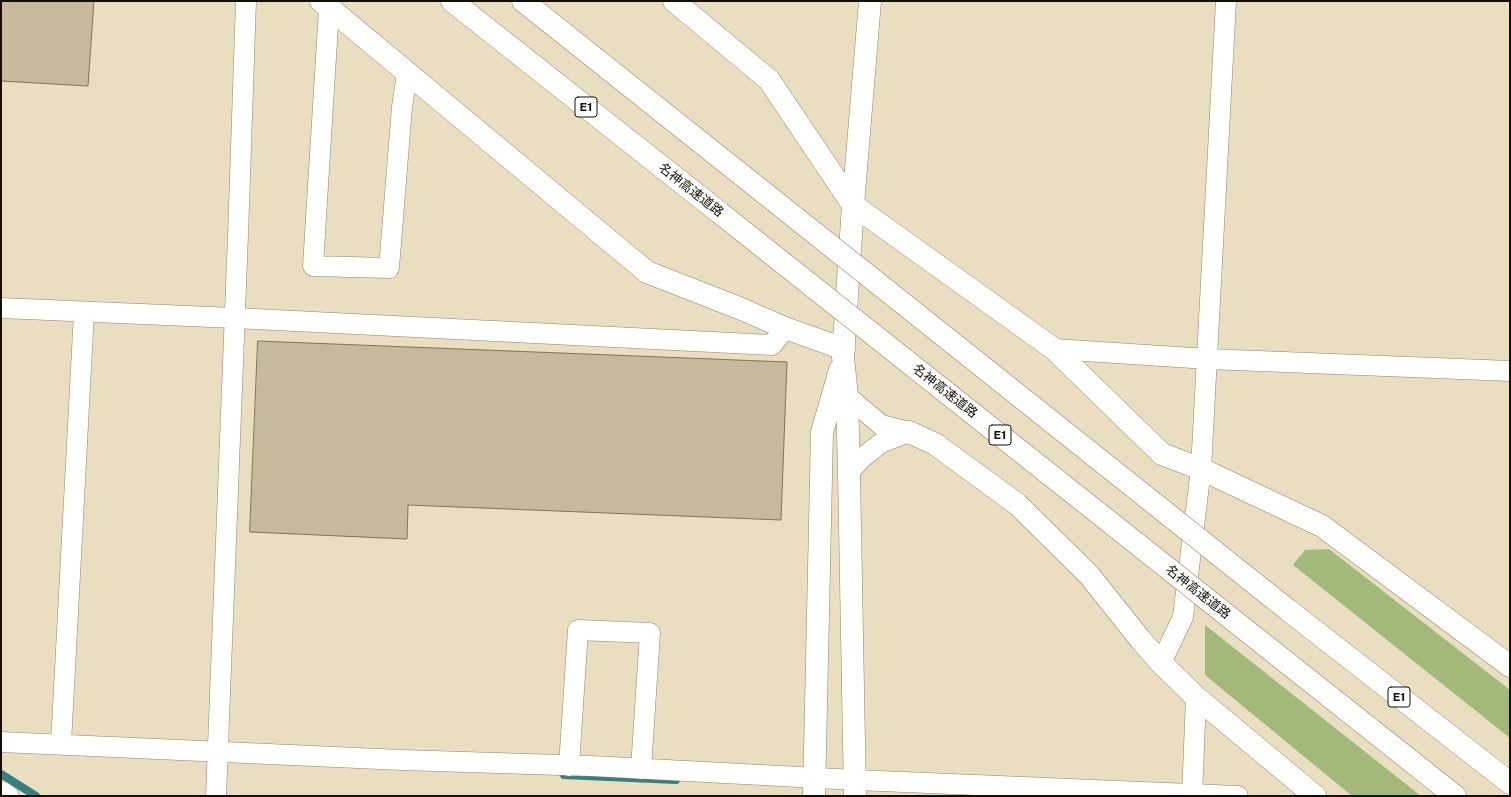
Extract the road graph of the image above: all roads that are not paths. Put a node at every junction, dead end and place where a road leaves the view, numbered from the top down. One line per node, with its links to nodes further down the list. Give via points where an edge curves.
1 (246, 1): 12 (street)
2 (452, 1): 39 (main road, 名神高速道路 / E1, bridge)
3 (523, 1): 30 (main road, E1, bridge)
4 (674, 1): 9 (main road, via 769,80)
5 (870, 1): 9 (main road)
6 (1226, 1): 16 (street)
7 (325, 5): 8 (main road); 8 (street, via 313,266 389,268)
8 (407, 74): 13 (main road, via 647,272)
9 (853, 205): 14 (main road); 15 (main road)
10 (1, 308): 11 (street)
11 (84, 312): 12 (street); 26 (street)
12 (235, 318): 13 (street, via 772,345); 27 (street)
13 (786, 328): 15 (main road)
14 (1054, 349): 16 (street); 20 (main road, via 1162,454)
15 (843, 353): 18 (main road); 31 (main road, via 822,432)
16 (1208, 359): 17 (street); 20 (street)
17 (1510, 371)
18 (847, 396): 19 (street, via 881,425); 21 (main road)
19 (909, 432): 21 (street, via 881,443); 22 (main road, via 935,444 1017,504 1089,575)
20 (1201, 469): 22 (street, via 1183,618); 23 (main road, via 1322,526)
21 (849, 472): 32 (main road)
22 (1161, 663): 24 (main road)
23 (1510, 666)
24 (1196, 697): 34 (street); 38 (main road)
25 (1, 742): 26 (street)
26 (61, 744): 27 (street)
27 (218, 751): 28 (street); 36 (street)
28 (569, 766): 29 (street); 29 (street, via 578,630 650,633)
29 (641, 769): 31 (street)
30 (1510, 784)
31 (814, 787): 32 (street)
32 (855, 788): 34 (street)
33 (1, 791): 35 (street)
34 (1192, 795): 37 (street)
35 (9, 796)
36 (216, 796)
37 (1238, 796)
38 (1315, 796)
39 (1455, 796)

